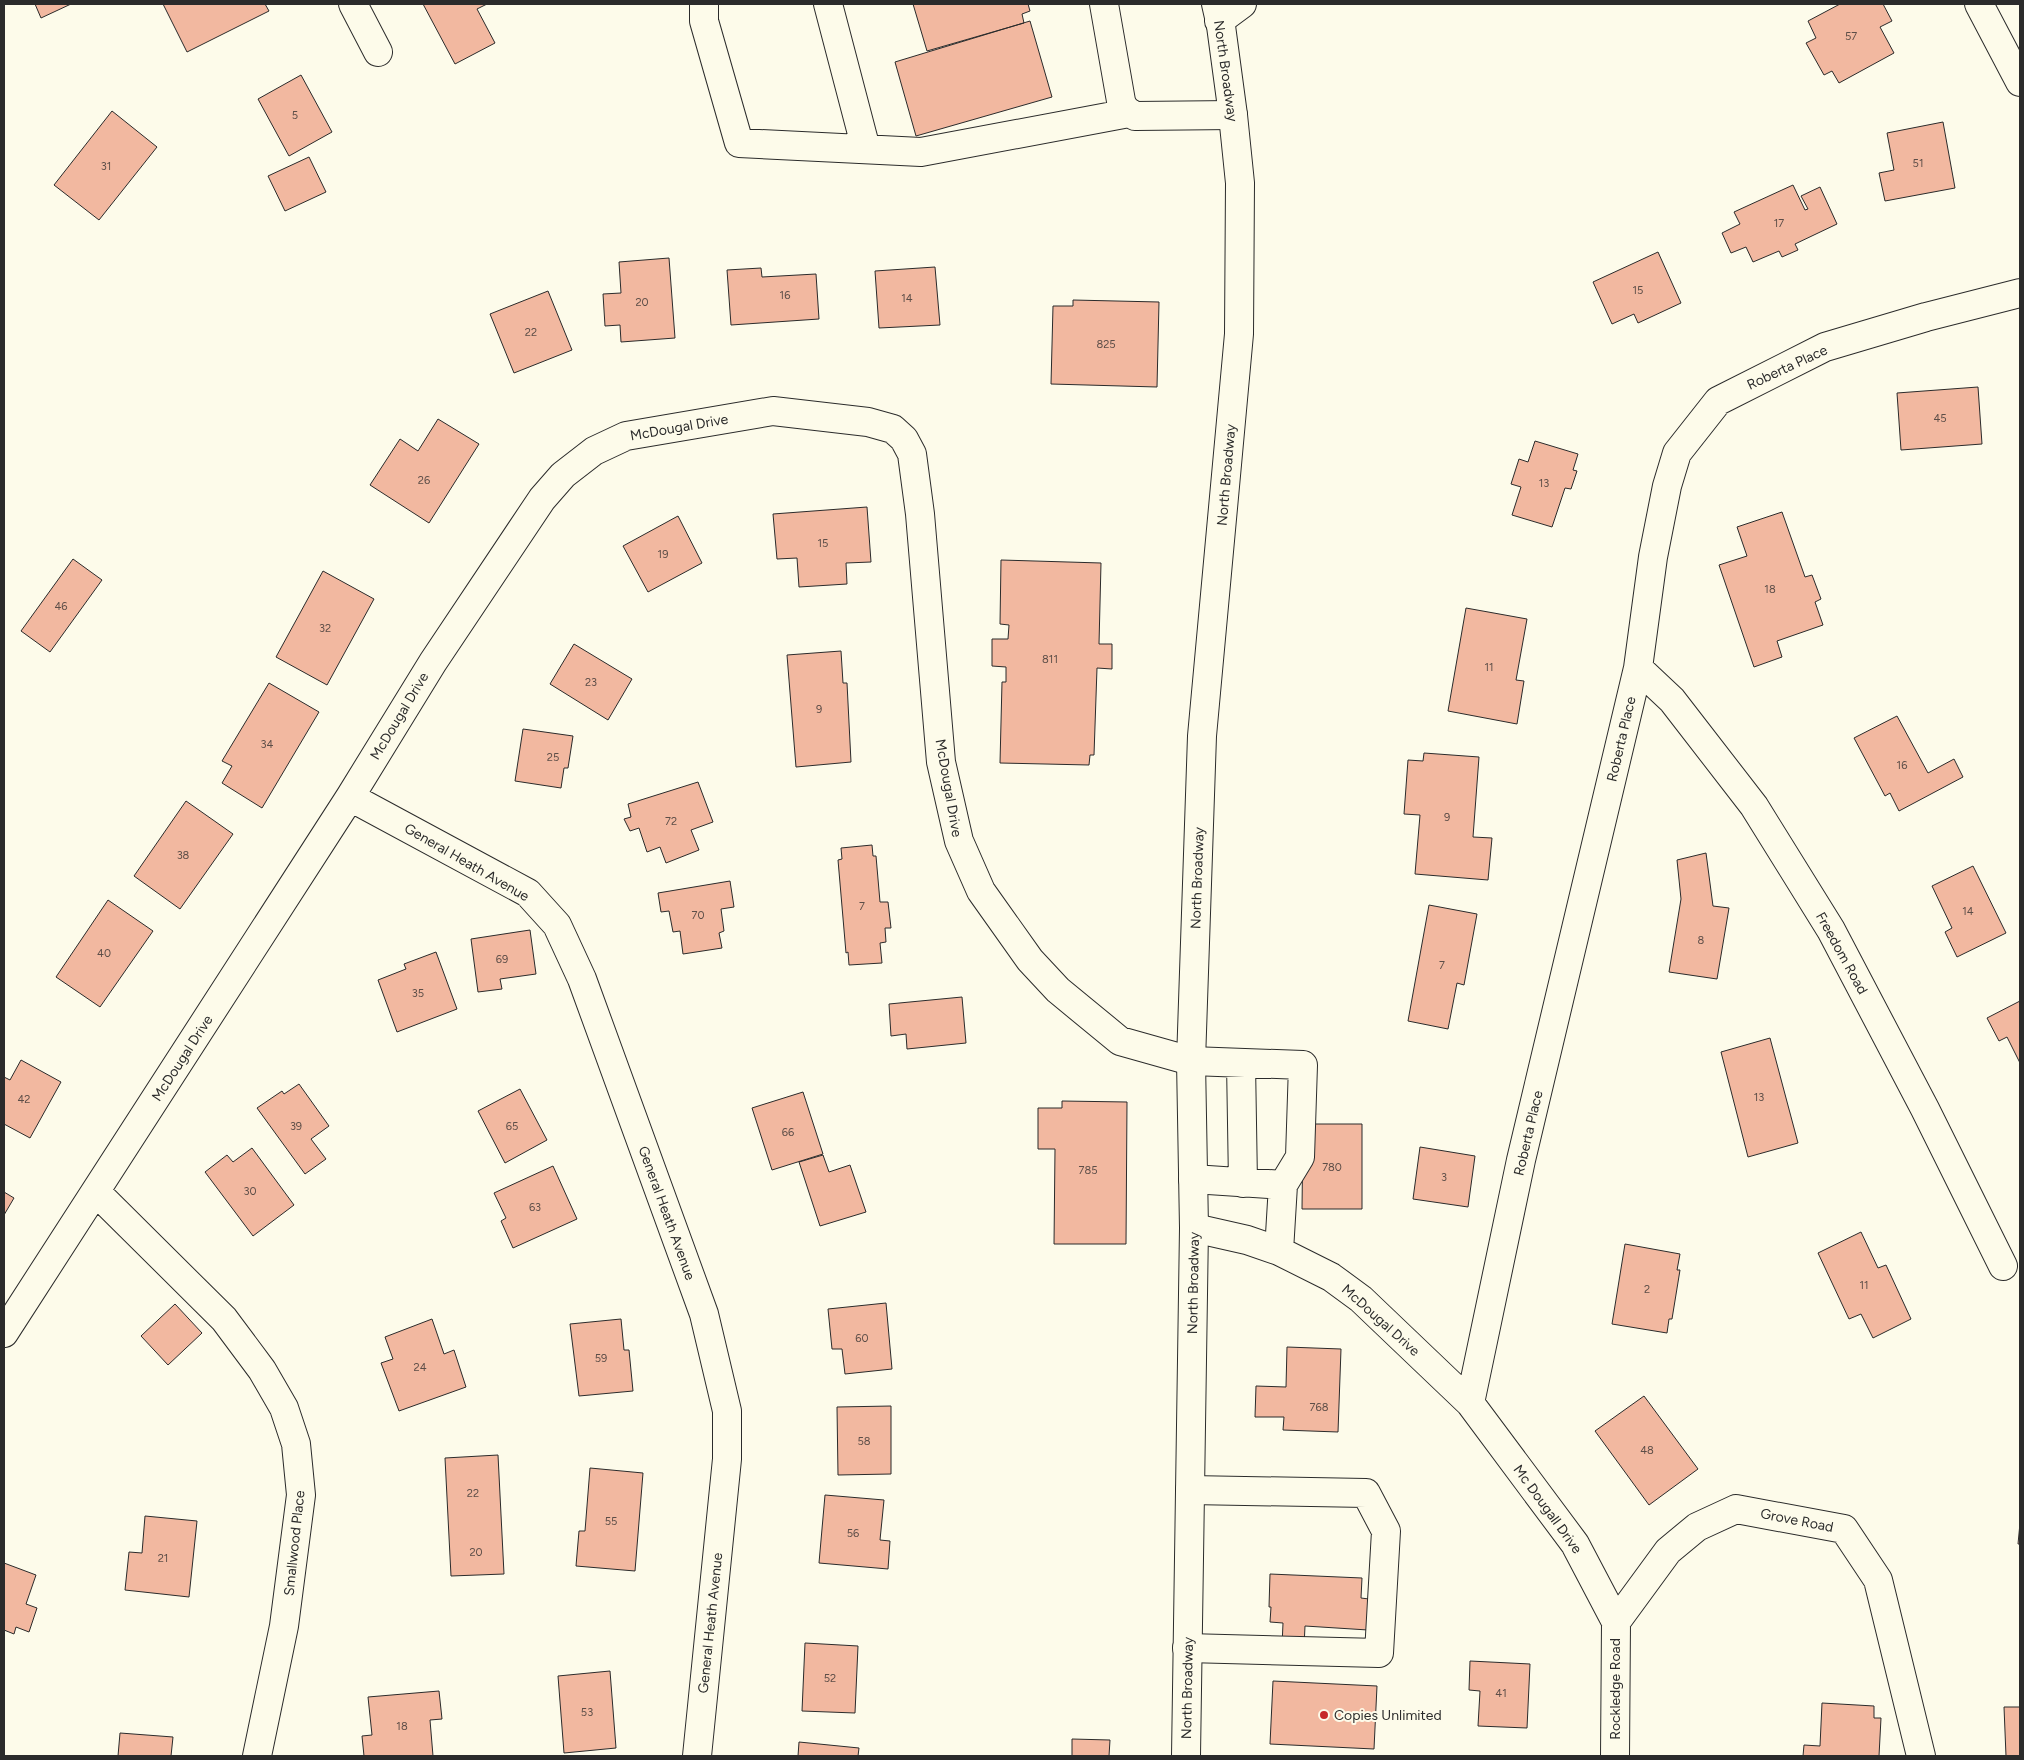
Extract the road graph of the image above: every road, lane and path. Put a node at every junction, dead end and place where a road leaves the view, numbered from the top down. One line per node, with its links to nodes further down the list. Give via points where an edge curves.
1 (353, 4): 8 (street)
2 (704, 4): 12 (street, via 704,21 739,143)
3 (828, 4): 12 (street)
4 (1104, 4): 10 (street, via 1122,106)
5 (1242, 4): 7 (street)
6 (1979, 4): 9 (street)
7 (1218, 12): 11 (street, North Broadway)
8 (378, 52)
9 (2020, 82)
10 (1129, 113): 11 (street, via 1135,116); 12 (street, via 921,152)
11 (1233, 115): 16 (street, North Broadway, via 1240,183 1239,334 1202,736)
12 (866, 149)
13 (2020, 293): 14 (street, Roberta Place, via 1826,347 1718,401 1677,453 1667,486 1653,557)
14 (1638, 668): 24 (street, Freedom Road, via 1672,700 1754,806 1831,930); 26 (street, Roberta Place, via 1521,1160)
15 (350, 797): 16 (street, McDougal Drive, via 433,662 542,499 563,475 594,451 626,436 773,411 868,422 893,429 904,438 912,454 942,762 959,841 981,891 1030,960 1065,996 1120,1041); 21 (street, McDougal Drive); 31 (street, General Heath Avenue, via 528,892 557,925 582,979 700,1305 727,1411 727,1459)
16 (1190, 1061): 17 (street, McDougal Drive); 18 (street, North Broadway)
17 (1241, 1063): 19 (street); 20 (street, McDougal Drive, via 1303,1065 1300,1158)
18 (1193, 1179): 19 (street); 22 (street, North Broadway)
19 (1242, 1183): 20 (street)
20 (1283, 1185): 23 (street)
21 (96, 1192): 25 (street, McDougal Drive); 30 (street, Smallwood Place, via 224,1319 262,1370 284,1408 296,1444 301,1495 284,1626)
22 (1194, 1228): 23 (street, McDougal Drive); 27 (street, North Broadway)
23 (1279, 1251): 26 (street, McDougal Drive, via 1331,1277 1361,1299)
24 (2003, 1266)
25 (4, 1333)
26 (1470, 1403): 28 (street, Mc Dougall Drive, via 1575,1544)
27 (1190, 1490): 29 (street, North Broadway); 29 (street, via 1366,1493 1386,1530 1379,1653)
28 (1616, 1622): 33 (street, Rockledge Road); 34 (street, Grove Road, via 1668,1551 1698,1527 1736,1508 1844,1529 1878,1580)
29 (1187, 1648): 32 (street, North Broadway)
30 (257, 1756)
31 (696, 1756)
32 (1186, 1756)
33 (1615, 1756)
34 (1921, 1756)

